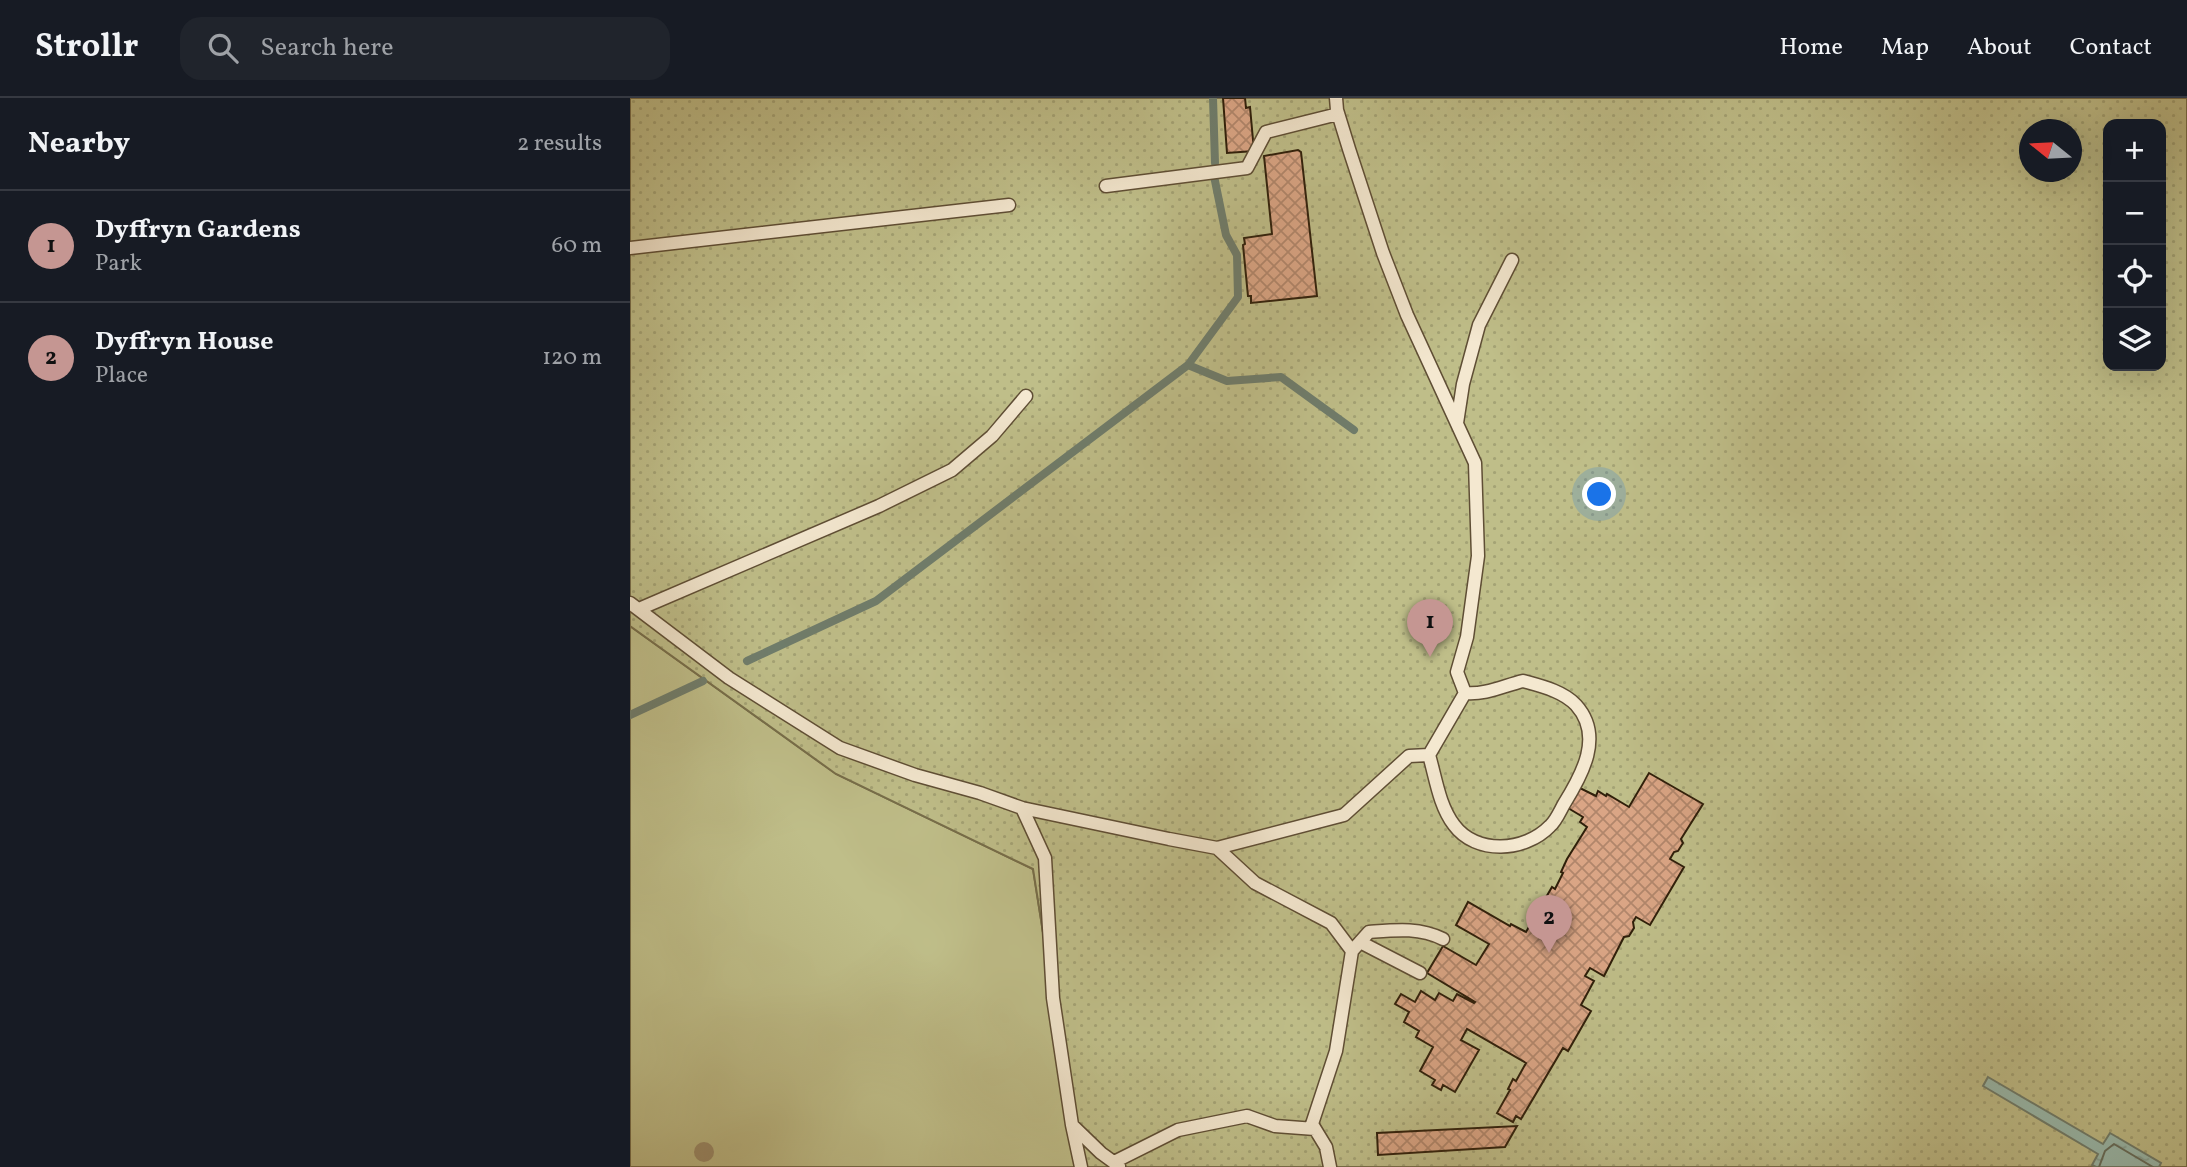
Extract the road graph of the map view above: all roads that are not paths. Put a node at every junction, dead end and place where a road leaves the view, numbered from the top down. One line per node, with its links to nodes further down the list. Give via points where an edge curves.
1 (1336, 98): 2 (lane)
2 (1338, 114): 3 (lane, via 1266,132 1247,167); 8 (lane, via 1383,253)
3 (1106, 186)
4 (1009, 205): 5 (lane)
5 (630, 248)
6 (1513, 260): 8 (lane, via 1479,325)
7 (1026, 396): 9 (lane, via 992,436 952,470 879,506)
8 (1457, 423): 10 (lane, via 1475,463 1478,556 1467,637 1457,672)
9 (634, 606): 12 (lane, via 729,677 840,748)
10 (1465, 693): 11 (lane); 11 (lane, via 1481,694 1523,681 1549,688 1574,703 1587,727 1589,754 1580,777 1550,827 1522,844 1494,847 1473,842 1455,827 1444,809)
11 (1429, 755): 13 (lane, via 1409,756 1344,816)
12 (1022, 808): 13 (lane); 17 (lane, via 1045,858 1053,998)
13 (1217, 848): 15 (lane, via 1255,883 1331,923)
14 (1443, 939): 15 (lane, via 1407,929 1369,932)
15 (1356, 947): 16 (lane); 18 (lane, via 1336,1051 1312,1124)
16 (1420, 973)
17 (1072, 1125): 19 (lane); 20 (lane)
18 (1315, 1129): 19 (lane, via 1275,1126 1247,1116 1178,1130); 21 (lane, via 1326,1147)
19 (1117, 1165)
20 (1081, 1167)
21 (1330, 1167)

